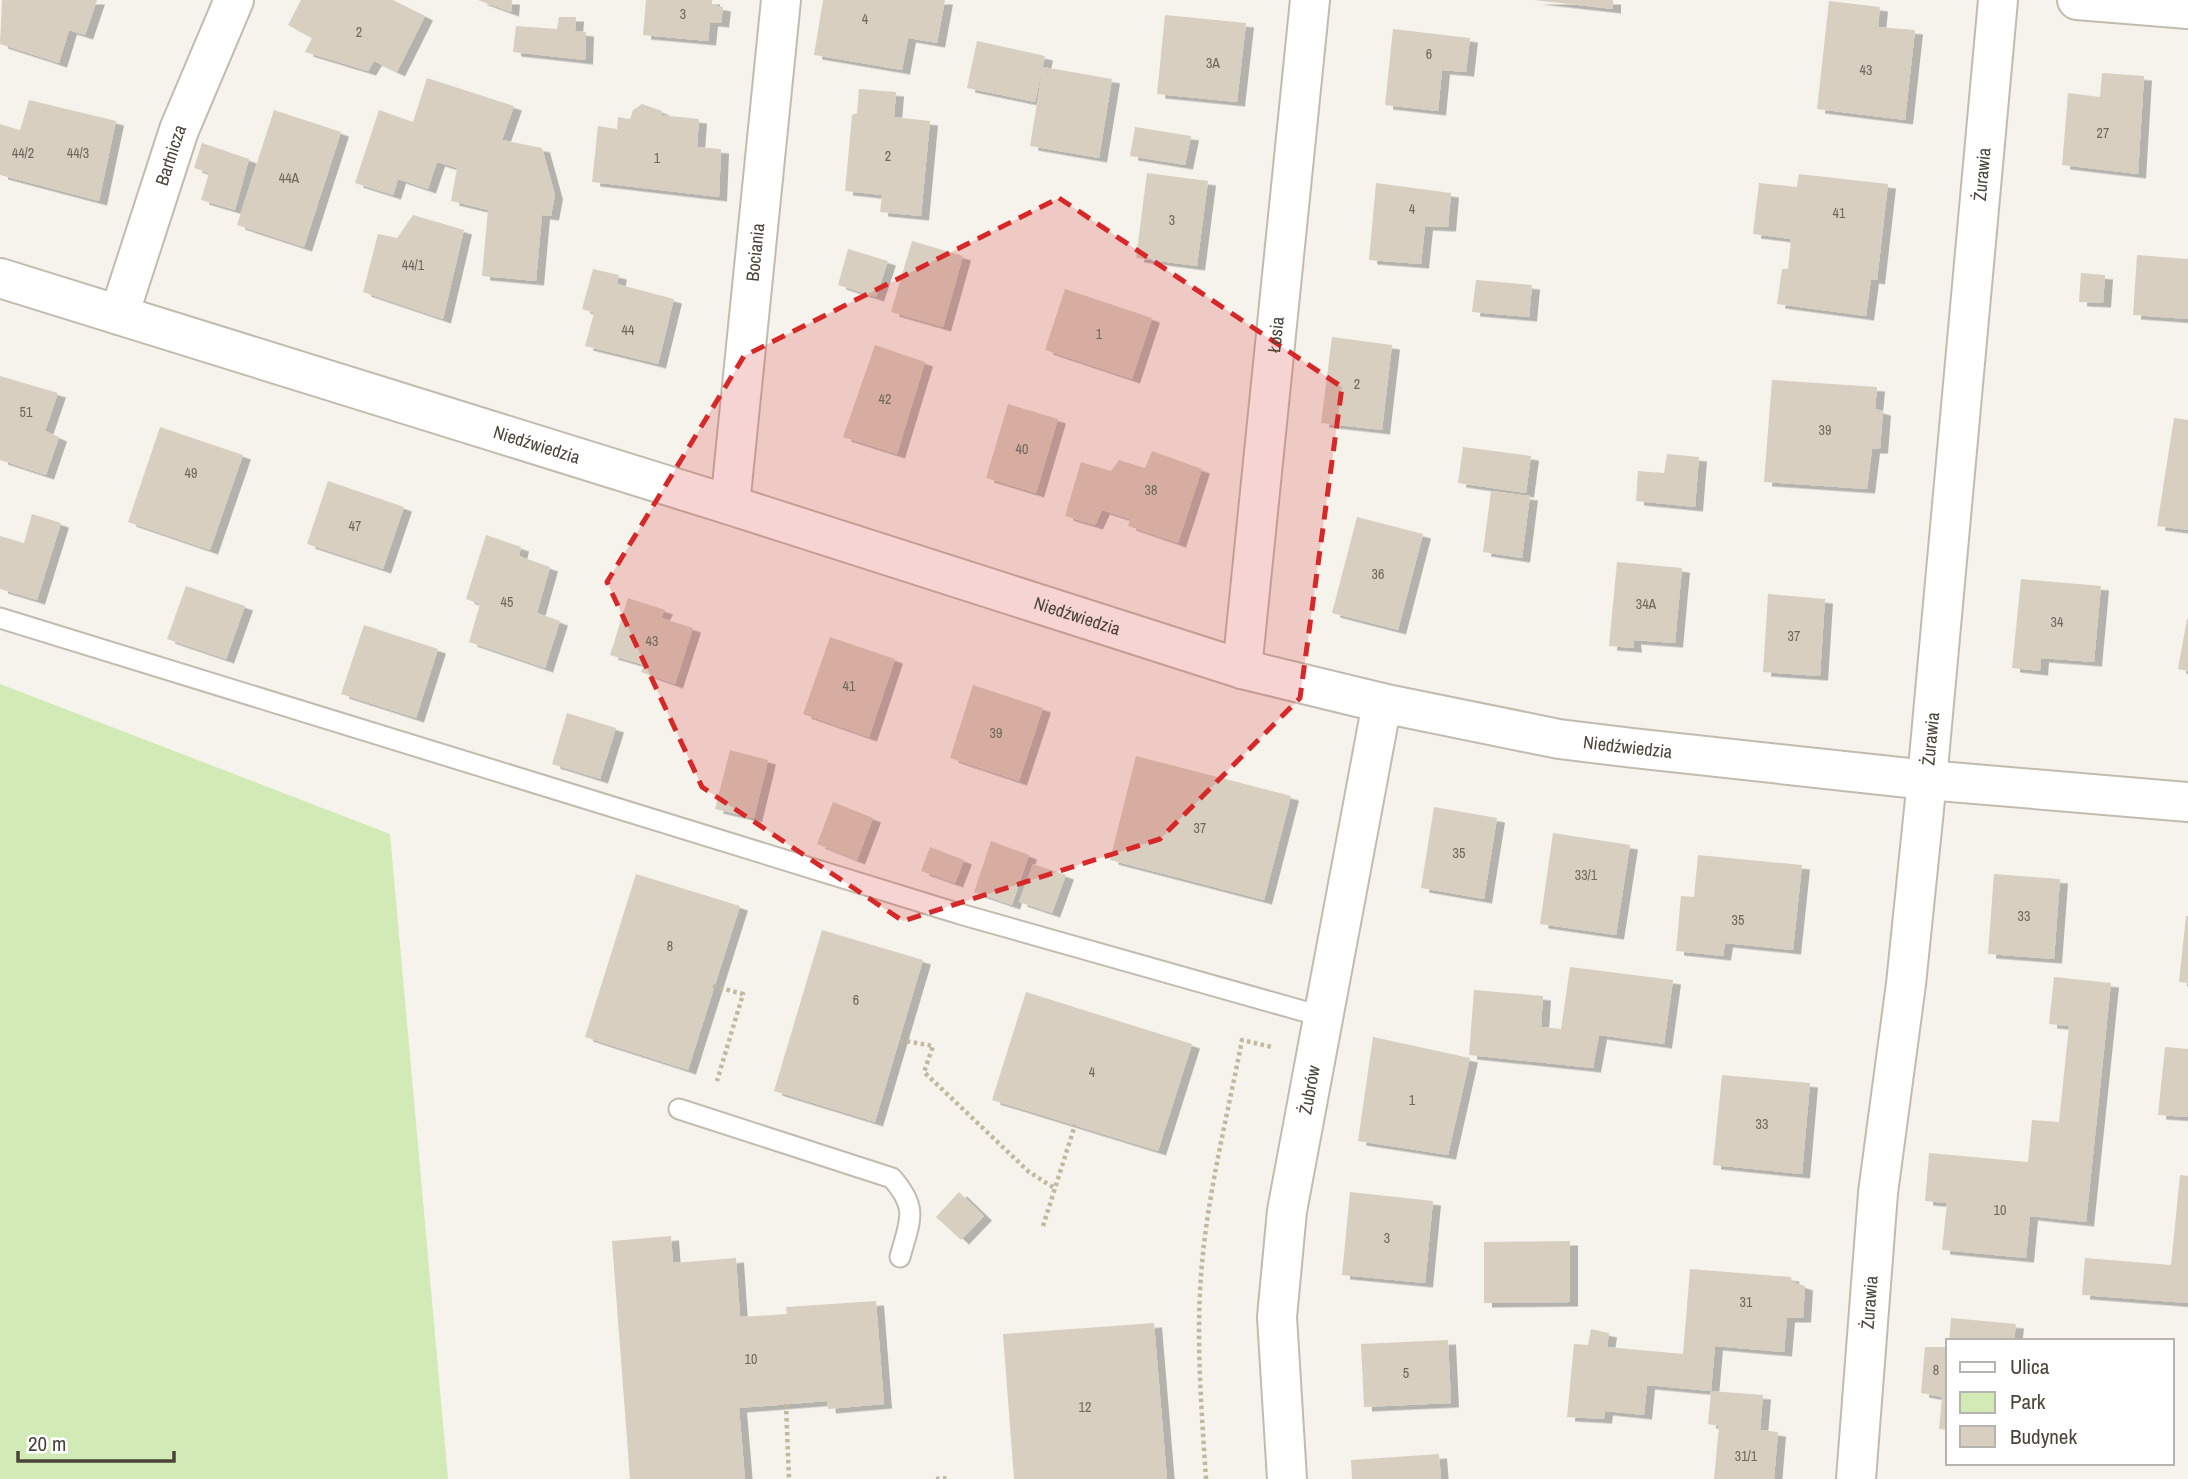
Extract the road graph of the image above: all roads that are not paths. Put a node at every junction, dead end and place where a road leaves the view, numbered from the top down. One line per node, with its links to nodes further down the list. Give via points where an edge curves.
1 (234, 0): 8 (street, Bartnicza, via 179,130)
2 (781, 0): 9 (street, Bociania)
3 (1310, 0): 11 (street, Łosia)
4 (1998, 0): 13 (street, Żurawia)
5 (2077, 0): 6 (street)
6 (2188, 9)
7 (0, 278): 8 (street, Niedźwiedzia)
8 (119, 315): 9 (street, Niedźwiedzia)
9 (730, 505): 11 (street, Niedźwiedzia)
10 (0, 618): 15 (lane, via 960,914)
11 (1242, 669): 12 (street, Niedźwiedzia)
12 (1382, 703): 13 (street, Niedźwiedzia, via 1559,739); 15 (street, Żubrów)
13 (1927, 780): 14 (street, Niedźwiedzia); 19 (street, Żurawia, via 1878,1193)
14 (2188, 802)
15 (1307, 1012): 18 (street, Żubrów, via 1277,1317)
16 (679, 1109): 17 (lane, via 892,1178 908,1196 911,1216)
17 (900, 1257)
18 (1287, 1479)
19 (1856, 1479)

